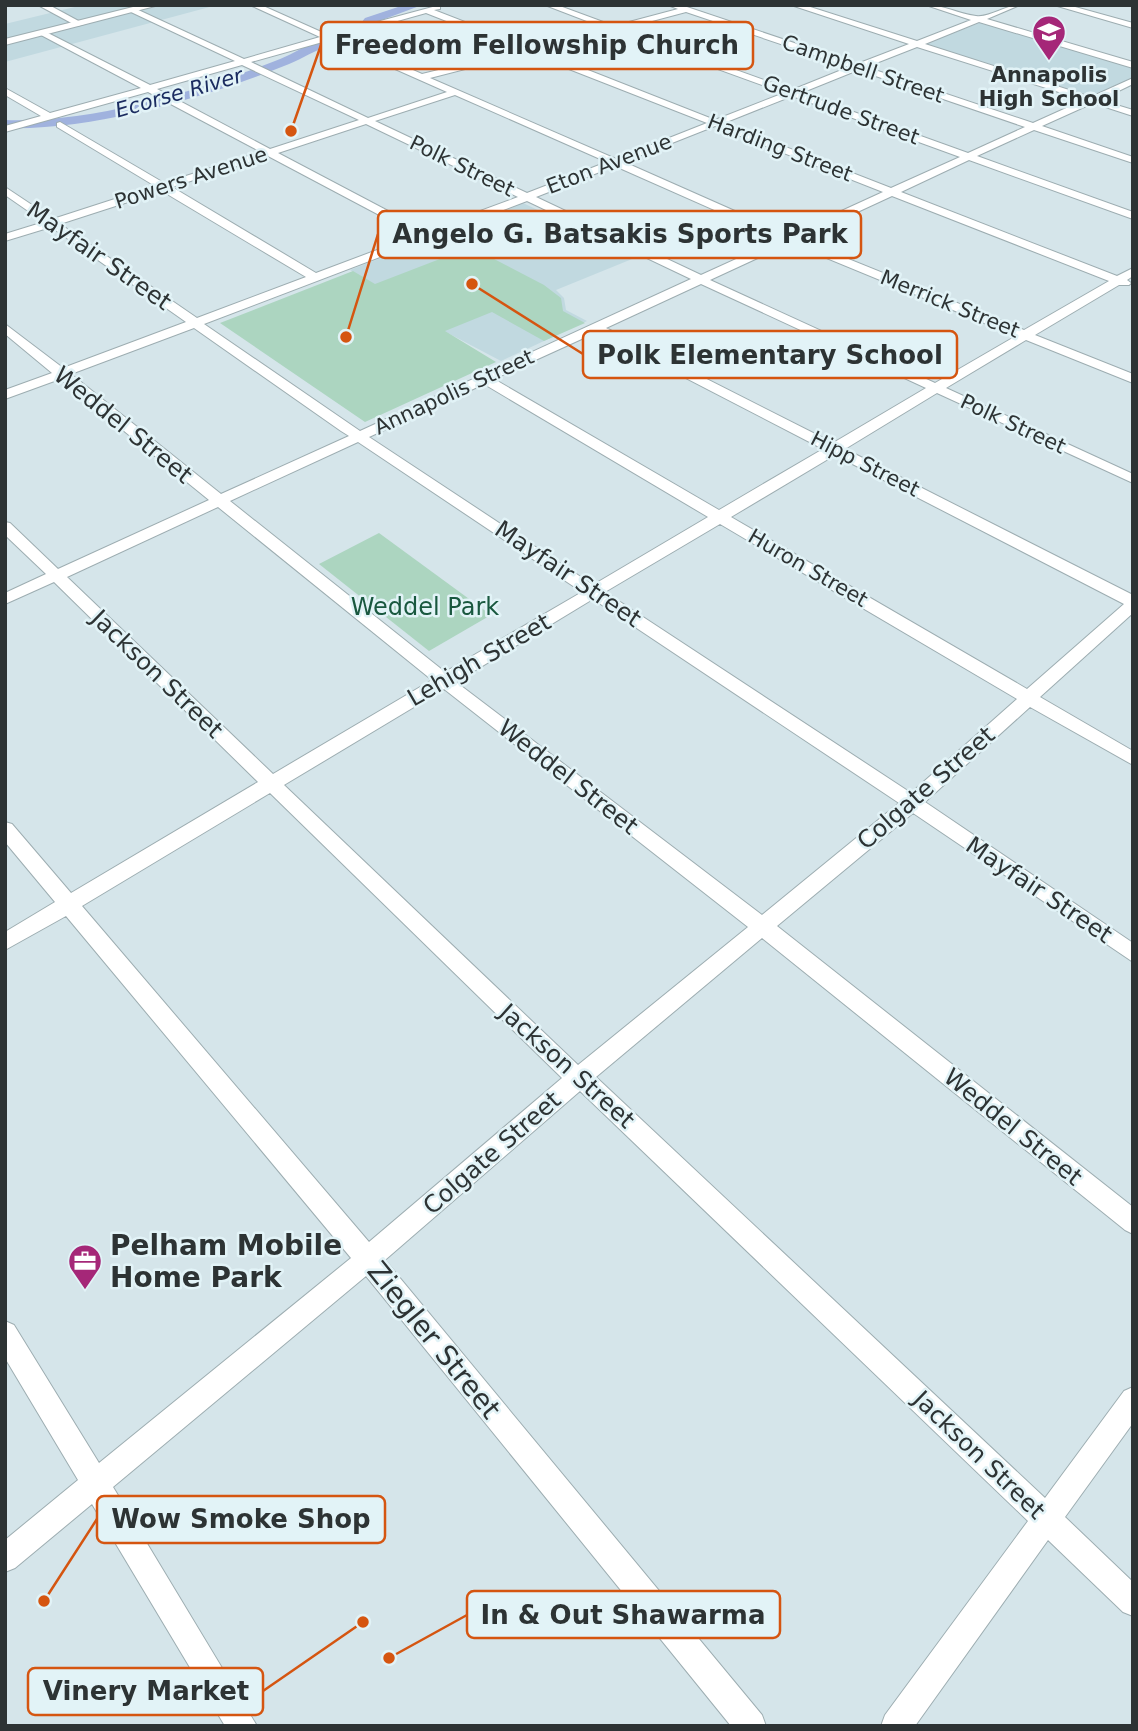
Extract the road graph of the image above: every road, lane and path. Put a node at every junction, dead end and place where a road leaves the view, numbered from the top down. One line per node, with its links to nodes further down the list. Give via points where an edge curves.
1 (43, 5): 16 (street)
2 (154, 5): 12 (main road)
3 (254, 5): 20 (street)
4 (444, 5): 13 (street)
5 (549, 5): 18 (street, Gertrude Street)
6 (672, 5): 14 (street, Campbell Street)
7 (702, 5): 14 (street)
8 (795, 5): 22 (street)
9 (930, 5): 15 (street)
10 (1016, 5): 15 (street, Eton Avenue)
11 (1058, 5): 17 (street)
12 (134, 10): 16 (main road); 25 (street, Polk Street)
13 (426, 10): 20 (street); 24 (street, Harding Street)
14 (685, 10): 18 (street); 27 (street, Campbell Street)
15 (979, 19): 22 (street, Eton Avenue); 26 (street)
16 (80, 24): 19 (main road)
17 (1133, 26)
18 (612, 28): 24 (street); 33 (street, Gertrude Street)
19 (44, 33): 21 (main road); 30 (street)
20 (328, 38): 25 (street)
21 (5, 42)
22 (917, 43): 27 (street, Eton Avenue); 34 (street)
23 (344, 44): 28 (street, Merrick Street)
24 (528, 50): 28 (street); 38 (street, Harding Street)
25 (243, 61): 30 (street); 37 (street, Polk Street)
26 (1133, 65)
27 (857, 67): 33 (street, Eton Avenue); 40 (street, Campbell Street)
28 (422, 77): 32 (street, Merrick Street)
29 (1133, 81): 34 (street, Annapolis Street)
30 (149, 88): 36 (street); 42 (street)
31 (5, 91): 36 (street)
32 (456, 92): 37 (street, Powers Avenue); 45 (street, Merrick Street)
33 (792, 93): 38 (street, Eton Avenue); 43 (street, Gertrude Street)
34 (1092, 100): 35 (street); 40 (street, Annapolis Street)
35 (1133, 113)
36 (49, 117): 41 (street)
37 (367, 120): 42 (street, Powers Avenue); 49 (street, Polk Street)
38 (716, 123): 45 (street, Eton Avenue); 48 (street, Harding Street)
39 (60, 125): 46 (street)
40 (1033, 127): 43 (street, Annapolis Street); 44 (street, Campbell Street)
41 (5, 129)
42 (271, 152): 46 (street, Powers Avenue); 52 (street)
43 (968, 156): 48 (street, Annapolis Street); 50 (street, Gertrude Street)
44 (1133, 160)
45 (616, 162): 49 (street, Eton Avenue); 54 (street, Merrick Street)
46 (164, 186): 51 (street, Powers Avenue); 56 (street)
47 (5, 190): 51 (street, Mayfair Street)
48 (891, 191): 54 (street, Annapolis Street); 58 (street, Harding Street)
49 (527, 197): 52 (street, Eton Avenue); 57 (street, Polk Street)
50 (1133, 216)
51 (52, 222): 53 (street, Powers Avenue); 59 (street, Mayfair Street)
52 (425, 235): 56 (street, Eton Avenue)
53 (5, 238)
54 (790, 239): 57 (street, Annapolis Street); 62 (street, Merrick Street)
55 (1133, 271): 58 (street, Lehigh Street)
56 (314, 277): 59 (street, Eton Avenue)
57 (699, 279): 60 (street, Annapolis Street); 66 (street, Polk Street)
58 (1125, 283): 62 (street, Lehigh Street)
59 (195, 323): 63 (street, Eton Avenue); 68 (street, Mayfair Street)
60 (596, 327): 64 (street, Annapolis Street); 69 (street, Hipp Street)
61 (5, 328): 63 (street, Weddel Street)
62 (1025, 334): 65 (street, Merrick Street); 66 (street, Lehigh Street)
63 (61, 374): 67 (street, Eton Avenue); 71 (street, Weddel Street)
64 (484, 379): 68 (street, Annapolis Street); 72 (street, Huron Street)
65 (1133, 379)
66 (936, 388): 69 (street, Lehigh Street); 70 (street, Polk Street)
67 (5, 395)
68 (359, 436): 71 (street, Annapolis Street); 75 (street, Mayfair Street)
69 (835, 448): 72 (street, Lehigh Street); 77 (street, Hipp Street)
70 (1133, 479)
71 (218, 501): 74 (street, Annapolis Street); 78 (street, Weddel Street)
72 (722, 518): 75 (street, Lehigh Street); 79 (street, Huron Street)
73 (5, 526): 74 (street, Jackson Street)
74 (56, 576): 76 (street, Annapolis Street); 81 (street, Jackson Street)
75 (596, 592): 78 (street, Lehigh Street); 82 (street, Mayfair Street)
76 (5, 600)
77 (1133, 603): 79 (street, Colgate Street)
78 (443, 680): 81 (street, Lehigh Street); 85 (street, Weddel Street)
79 (1031, 698): 80 (street, Huron Street); 82 (street, Colgate Street)
80 (1133, 759)
81 (270, 783): 84 (street, Lehigh Street); 88 (street, Jackson Street, via 565,1068)
82 (912, 803): 85 (street, Colgate Street); 87 (street, Mayfair Street)
83 (5, 829): 84 (street, Ziegler Street)
84 (68, 904): 86 (street, Lehigh Street); 90 (street, Ziegler Street)
85 (761, 928): 88 (street, Colgate Street); 89 (street, Weddel Street)
86 (5, 942)
87 (1133, 954)
88 (580, 1077): 90 (street, Colgate Street); 94 (street, Jackson Street)
89 (1133, 1222)
90 (367, 1258): 93 (street, Colgate Street); 98 (street, Ziegler Street)
91 (5, 1334): 93 (street)
92 (1133, 1401): 94 (street)
93 (96, 1485): 95 (street, Colgate Street); 97 (street)
94 (1046, 1519): 96 (street, Jackson Street); 99 (street)
95 (5, 1558)
96 (1133, 1602)
97 (242, 1726)
98 (751, 1726)
99 (896, 1726)

